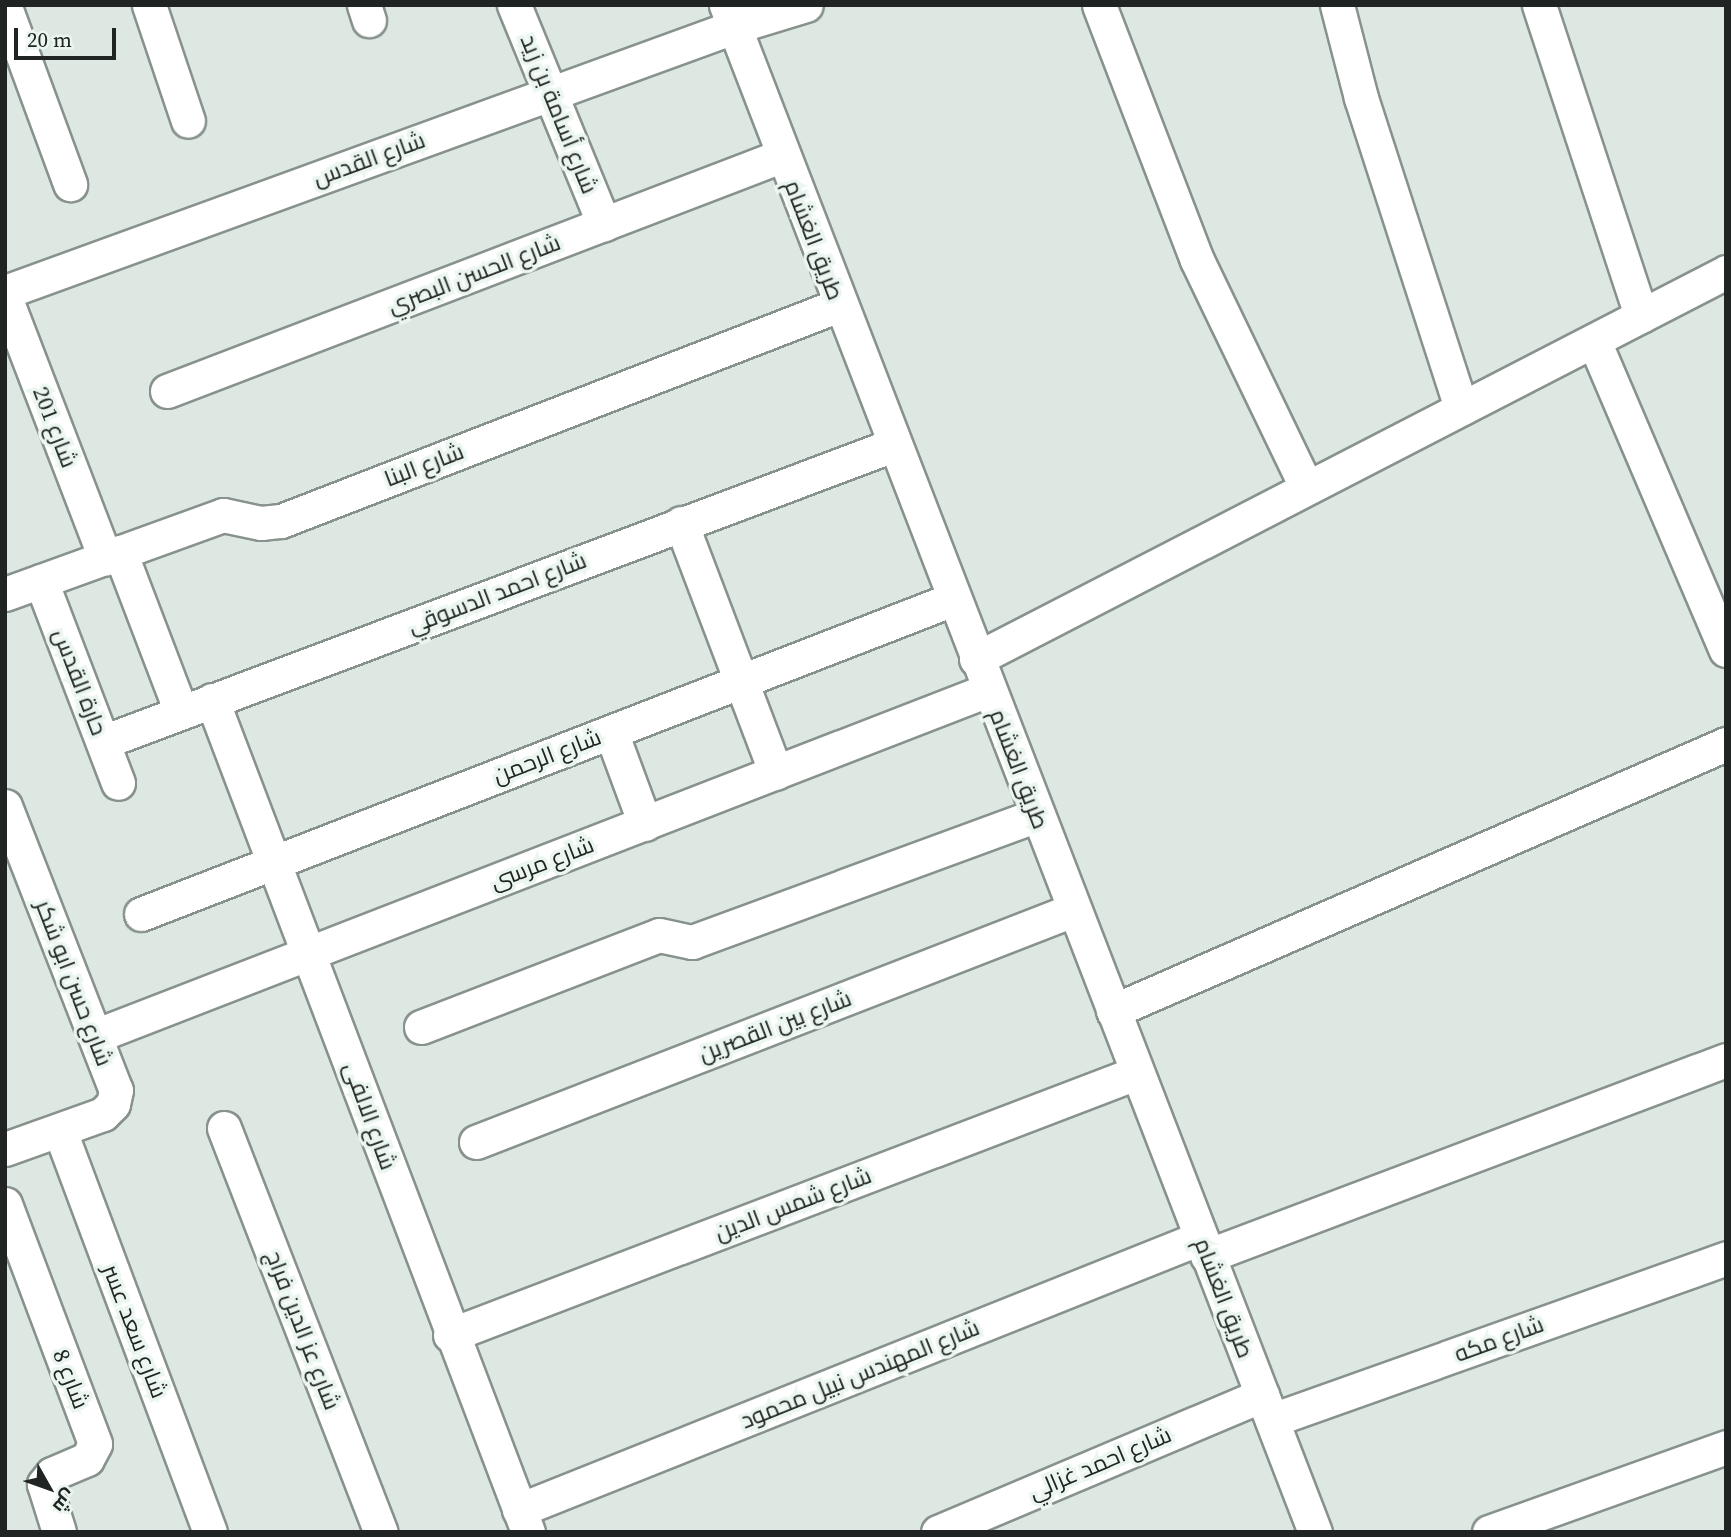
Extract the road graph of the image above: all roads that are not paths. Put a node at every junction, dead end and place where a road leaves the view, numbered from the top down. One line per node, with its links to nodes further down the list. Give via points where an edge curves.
1 (149, 5): 10 (street)
2 (514, 5): 9 (street, شارع أسامة بن زيد)
3 (806, 5): 8 (street, شارع القدس)
4 (1098, 5): 23 (street, via 1196,260)
5 (1337, 5): 21 (street, via 1361,98)
6 (1539, 5): 18 (street)
7 (5, 7): 12 (street)
8 (730, 16): 9 (street, شارع القدس); 11 (street, طريق الغشام)
9 (550, 93): 13 (street, شارع أسامة بن زيد); 15 (street, شارع القدس)
10 (188, 121)
11 (781, 156): 13 (street, شارع الحسن البصري); 17 (street, طريق الغشام)
12 (70, 184)
13 (604, 224): 20 (street, شارع الحسن البصري)
14 (1726, 272): 18 (street)
15 (5, 292)
16 (5, 297): 25 (street, شارع 201)
17 (839, 305): 22 (street, طريق الغشام); 25 (street, شارع البنا, via 281,521 261,523 223,515)
18 (1641, 316): 19 (street)
19 (1594, 341): 21 (street); 29 (street)
20 (167, 391)
21 (1461, 408): 23 (street)
22 (892, 444): 24 (street, شارع احمد الدسوقي); 28 (street, طريق الغشام)
23 (1306, 486): 30 (street)
24 (681, 523): 31 (street); 33 (street, شارع احمد الدسوقي)
25 (113, 555): 26 (street, شارع البنا); 34 (street, شارع 201)
26 (41, 581): 27 (street, شارع البنا); 36 (street, حارة القدس)
27 (5, 594)
28 (953, 599): 30 (street, طريق الغشام); 31 (street, شارع الرحمن)
29 (1726, 650)
30 (976, 659): 32 (street, طريق الغشام)
31 (741, 681): 35 (street, شارع الرحمن); 38 (street)
32 (988, 690): 38 (street, شارع مرسى); 41 (street, طريق الغشام)
33 (212, 700): 34 (street, شارع احمد الدسوقي); 43 (street, شارع الالفى)
34 (181, 712): 36 (street, شارع احمد الدسوقي)
35 (611, 732): 42 (street); 43 (street, شارع الرحمن)
36 (103, 742): 39 (street, حارة القدس)
37 (1726, 744): 47 (street)
38 (776, 774): 42 (street, شارع مرسى)
39 (118, 783)
40 (5, 806): 49 (street, شارع حسن ابو شكر)
41 (1037, 815): 44 (street, طريق الغشام); 48 (street, via 692,942 659,936)
42 (645, 824): 46 (street, شارع مرسى)
43 (276, 862): 45 (street, شارع الرحمن); 46 (street, شارع الالفى)
44 (1073, 910): 47 (street, طريق الغشام); 54 (street, شارع بين القصرين)
45 (141, 914)
46 (310, 953): 49 (street, شارع مرسى); 59 (street, شارع الالفى)
47 (1113, 1011): 51 (street, طريق الغشام)
48 (421, 1027)
49 (95, 1035): 53 (street, شارع حسن ابو شكر, via 116,1090 113,1104 103,1114)
50 (1726, 1060): 57 (street, شارع المهندس نبيل محمود)
51 (1136, 1073): 57 (street, طريق الغشام); 59 (street, شارع شمس الدين)
52 (224, 1128): 65 (street, شارع عز الدين فراج)
53 (60, 1131): 55 (street); 64 (street, شارع سعد عسر)
54 (476, 1142)
55 (5, 1149)
56 (5, 1204): 63 (street, شارع 8, via 95,1444 87,1458 52,1474 44,1483)
57 (1204, 1247): 60 (street, طريق الغشام); 62 (street, شارع المهندس نبيل محمود)
58 (1726, 1258): 60 (street, شارع مكه)
59 (450, 1335): 62 (street, شارع الالفى)
60 (1267, 1407): 66 (street, شارع احمد غزالي); 67 (street, طريق الغشام)
61 (1726, 1447): 68 (street)
62 (523, 1521)
63 (59, 1532)
64 (210, 1532)
65 (381, 1532)
66 (938, 1532)
67 (1315, 1532)
68 (1489, 1532)

